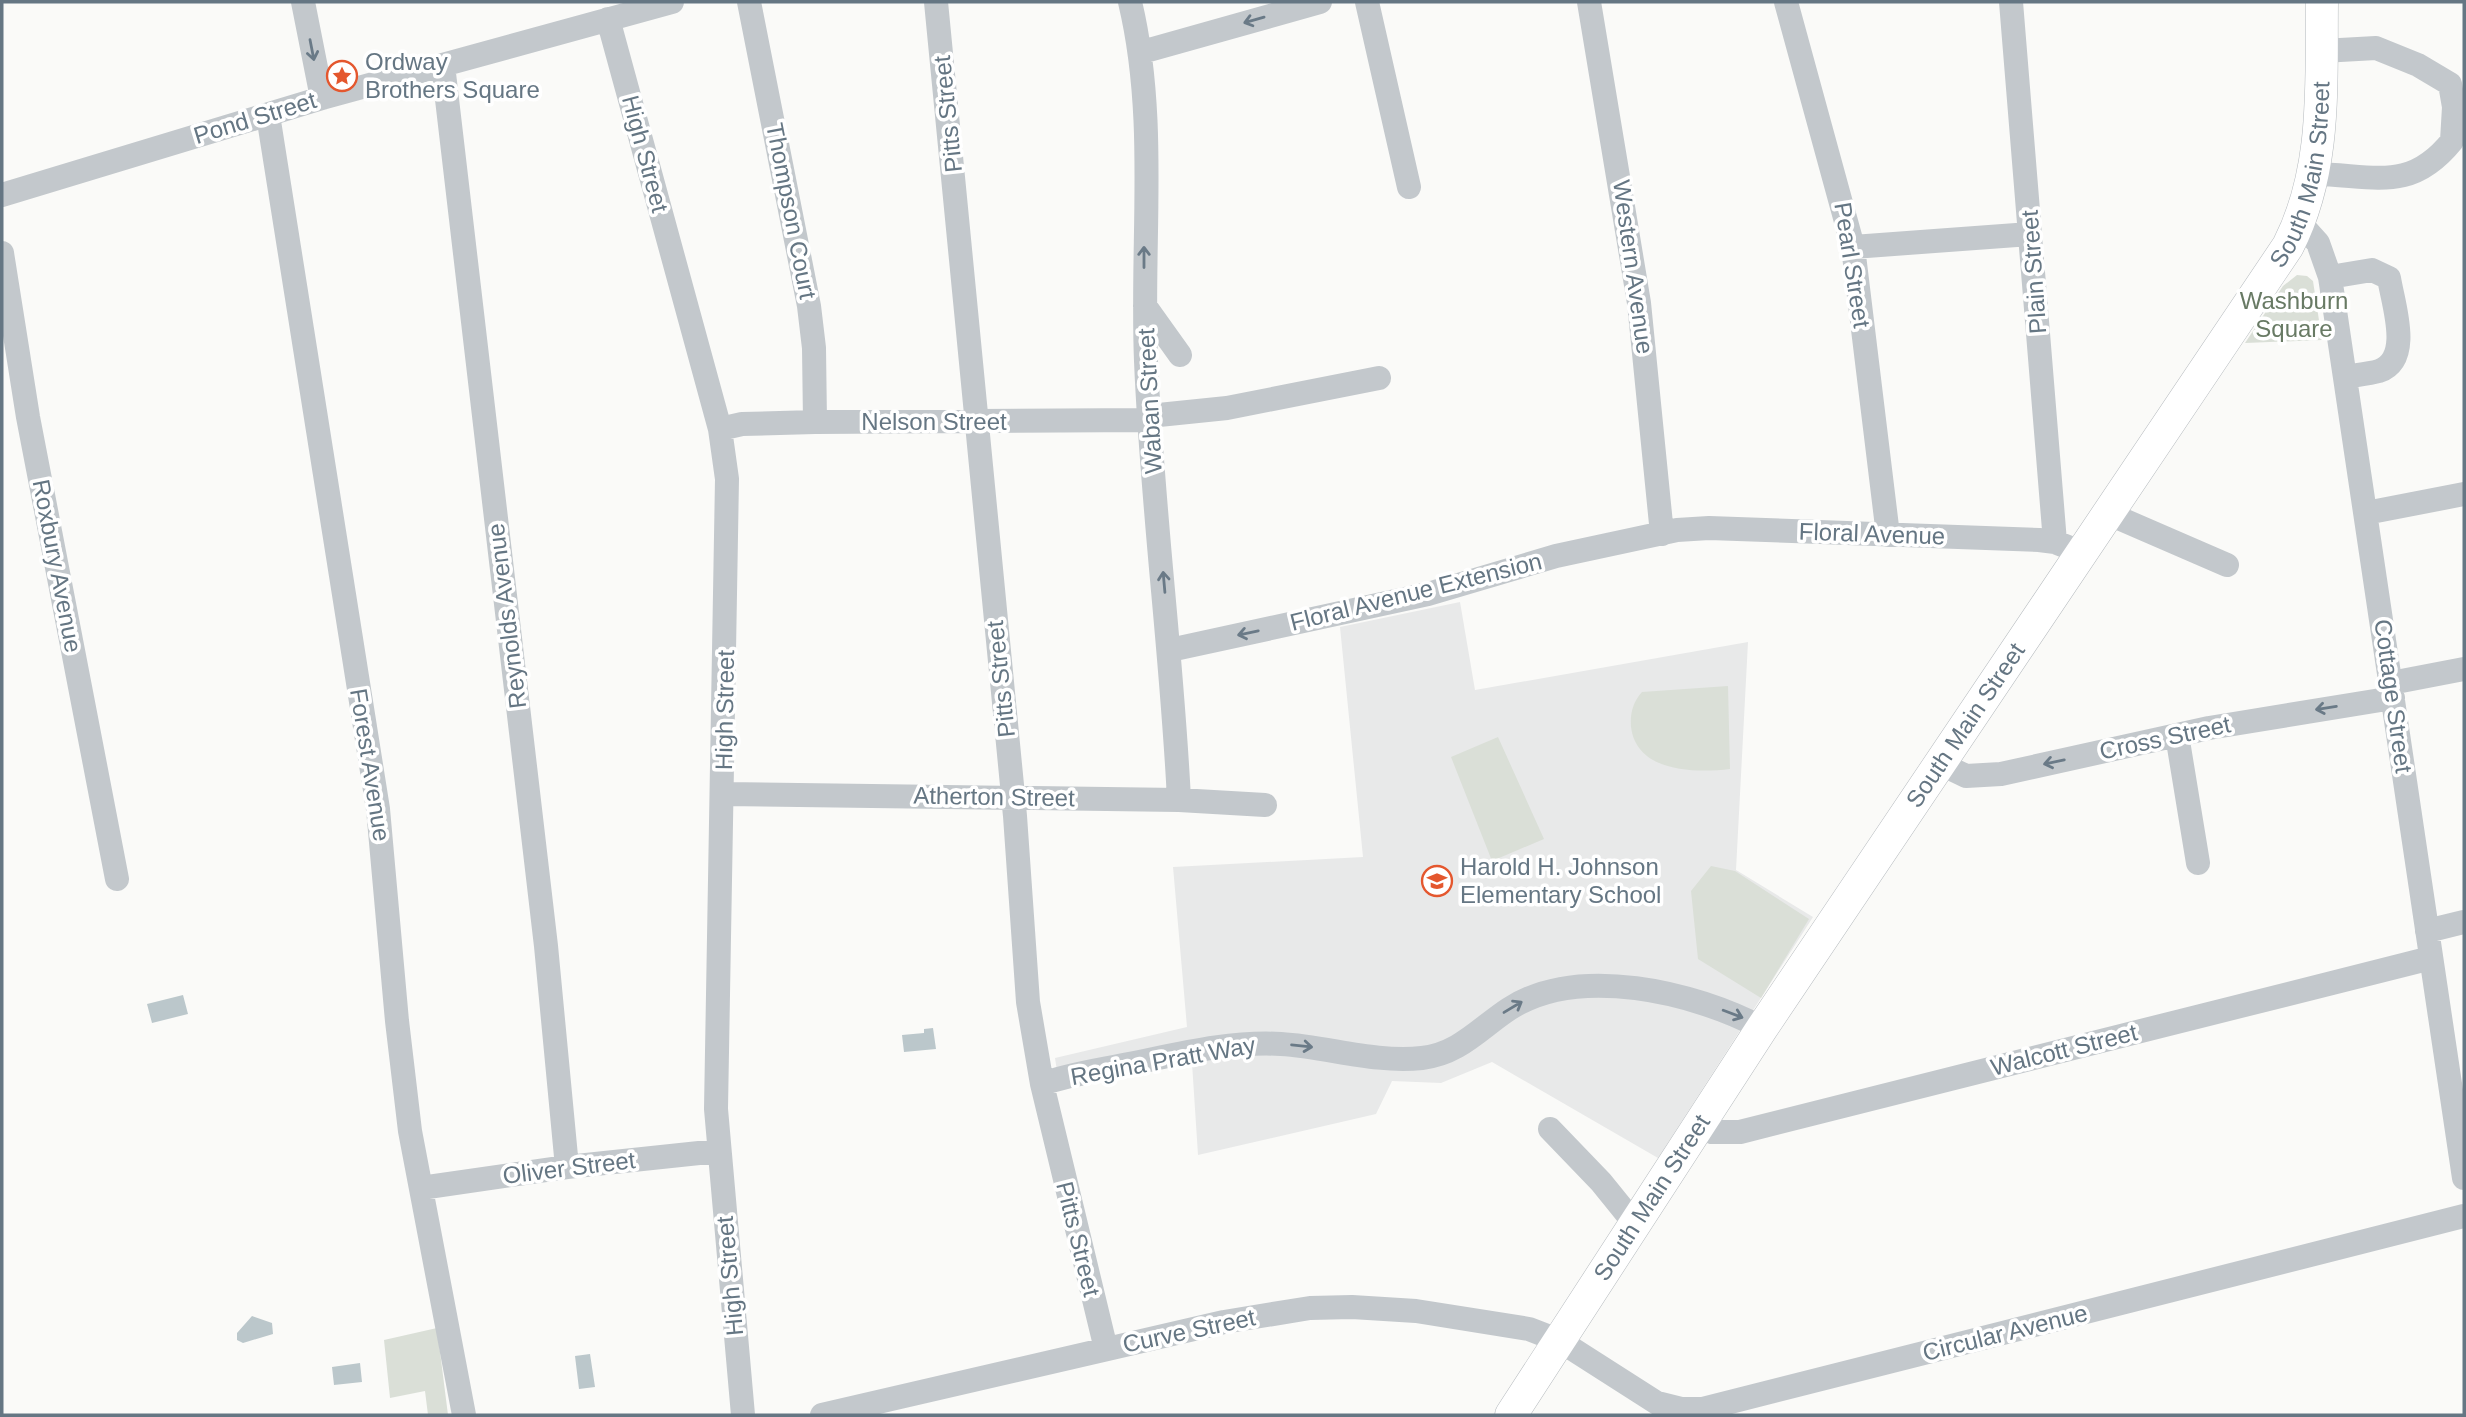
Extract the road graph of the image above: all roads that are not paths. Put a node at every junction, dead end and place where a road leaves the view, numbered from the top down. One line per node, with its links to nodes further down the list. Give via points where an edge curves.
1 (303, 2): 16 (street, one-way to 16)
2 (672, 2): 12 (street, Pond Street)
3 (750, 2): 32 (street, Thompson Court, via 809,306)
4 (936, 2): 31 (street, Pitts Street)
5 (1130, 2): 14 (street, Waban Street)
6 (1320, 2): 14 (street, one-way to 14)
7 (1367, 2): 19 (street)
8 (1589, 2): 37 (street, Western Avenue, via 1638,290)
9 (1786, 2): 23 (street, Pearl Street)
10 (2011, 2): 22 (street, Plain Street)
11 (2322, 2): 13 (main road, South Main Street)
12 (601, 14): 15 (street, Pond Street); 33 (street, High Street)
13 (2322, 51): 18 (main road, South Main Street); 18 (street, via 2375,48 2418,65 2450,84 2454,107 2452,141 2426,168 2408,176 2383,178)
14 (1142, 52): 26 (street, Waban Street, one-way to 14)
15 (443, 65): 16 (street, Pond Street); 60 (street, Reynolds Avenue, via 546,946)
16 (322, 98): 17 (street, Pond Street)
17 (268, 115): 20 (street, Pond Street); 62 (street, Forest Avenue, via 378,809 402,1071)
18 (2315, 174): 21 (main road, South Main Street)
19 (1409, 187)
20 (2, 195)
21 (2300, 223): 25 (street, Cottage Street, via 2318,243); 35 (main road, South Main Street)
22 (2030, 234): 23 (street); 39 (street, Plain Street)
23 (1853, 247): 38 (street, Pearl Street)
24 (2, 253): 51 (street, Roxbury Avenue, via 28,417)
25 (2330, 277): 28 (street, Cottage Street); 28 (street, via 2372,270 2389,278 2398,353 2381,370)
26 (1145, 306): 27 (street); 30 (street, Waban Street)
27 (1180, 355)
28 (2345, 377): 36 (street, Cottage Street)
29 (1379, 378): 30 (street, Nelson Street, via 1227,408)
30 (1149, 418): 31 (street, Nelson Street); 41 (street, Waban Street, one-way to 30)
31 (975, 421): 32 (street, Nelson Street); 47 (street, Pitts Street)
32 (815, 422): 33 (street, Nelson Street)
33 (720, 429): 46 (street, High Street, via 727,479)
34 (2464, 494): 36 (street)
35 (2107, 513): 39 (main road, South Main Street); 40 (street)
36 (2366, 513): 43 (street, Cottage Street)
37 (1662, 534): 38 (street, Floral Avenue, via 1709,528); 41 (street, Floral Avenue Extension, one-way to 41, via 1556,556 1482,580 1313,621)
38 (1888, 535): 39 (street, Floral Avenue)
39 (2068, 547): 45 (main road, South Main Street)
40 (2227, 565)
41 (1170, 650): 48 (street, Waban Street)
42 (2464, 669): 43 (street, Cross Street)
43 (2392, 690): 44 (street, Cross Street, one-way to 44); 53 (street, Cottage Street)
44 (2177, 735): 45 (street, Cross Street, one-way to 45, via 2001,774 1966,776); 50 (street)
45 (1941, 764): 55 (main road, South Main Street)
46 (724, 794): 47 (street, Atherton Street); 59 (street, High Street, via 716,1045)
47 (1013, 797): 48 (street, Atherton Street); 56 (street, Pitts Street, via 1026,983)
48 (1180, 800): 49 (street, Atherton Street)
49 (1265, 805)
50 (2198, 863)
51 (117, 878)
52 (2464, 922): 53 (street)
53 (2427, 931): 54 (street, Cottage Street)
54 (2431, 958): 57 (street, Walcott Street, via 1740,1132 1712,1132); 61 (street, Cottage Street)
55 (1762, 1027): 56 (street, Regina Pratt Way, one-way to 55, via 1201,1049 1255,1044 1302,1045 1384,1059 1426,1058 1462,1045 1531,998 1596,985 1655,991 1732,1013); 57 (main road, South Main Street)
56 (1042, 1084): 66 (street, Pitts Street)
57 (1698, 1126): 64 (main road, South Main Street)
58 (1550, 1129): 64 (street)
59 (718, 1151): 60 (street, Oliver Street); 68 (street, High Street)
60 (567, 1167): 62 (street, Oliver Street)
61 (2464, 1178)
62 (421, 1188): 67 (street, Forest Avenue)
63 (2464, 1216): 65 (street, Circular Avenue, via 1703,1409 1657,1403)
64 (1634, 1224): 65 (main road, South Main Street)
65 (1560, 1341): 66 (street, Curve Street, via 1512,1325 1352,1307 1270,1314); 70 (main road, South Main Street)
66 (1106, 1349): 69 (street, Curve Street)
67 (464, 1415)
68 (743, 1415)
69 (822, 1415)
70 (1511, 1415)

